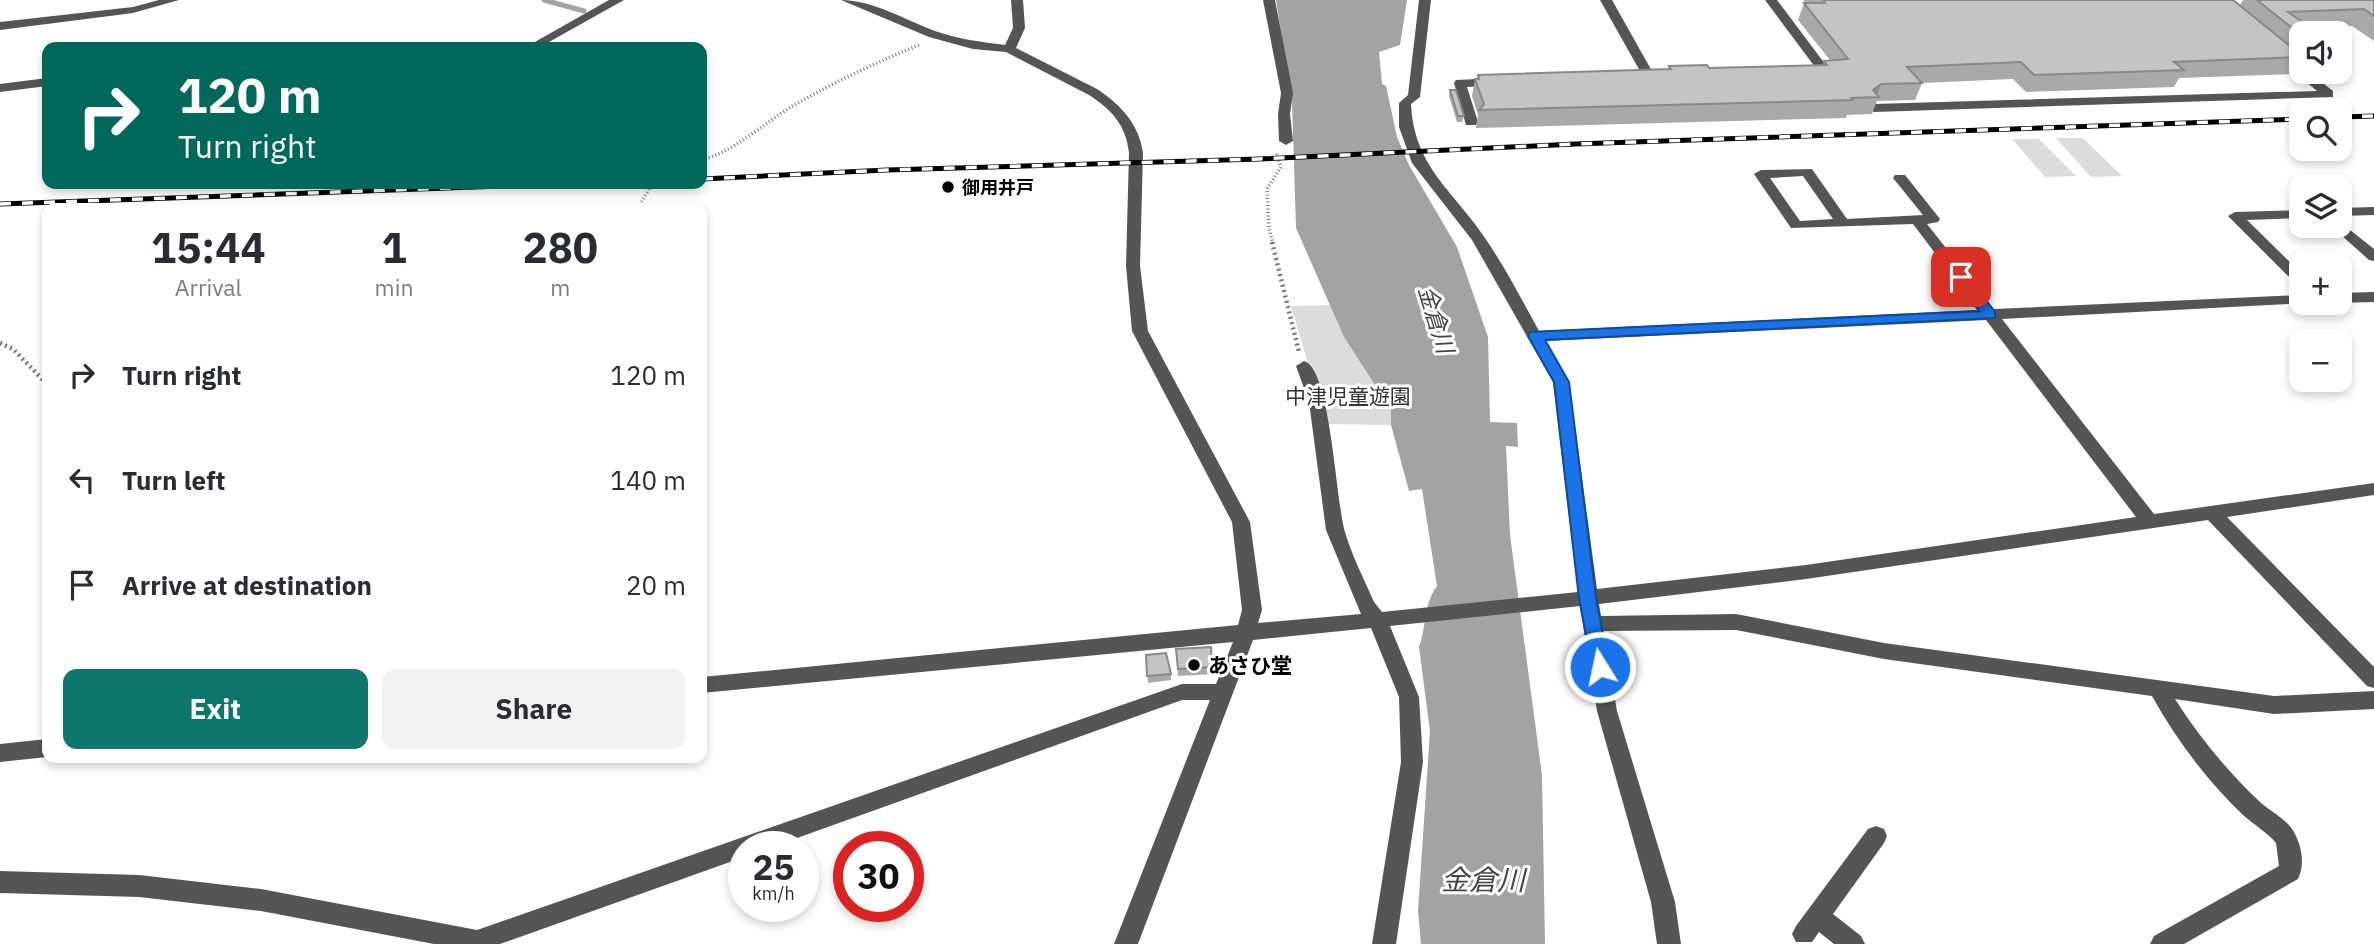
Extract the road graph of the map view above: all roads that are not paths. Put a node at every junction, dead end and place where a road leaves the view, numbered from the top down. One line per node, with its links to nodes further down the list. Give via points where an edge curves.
1 (173, 0): 9 (street, via 132,10)
2 (618, 0): 10 (street)
3 (847, 0): 11 (street, via 943,36)
4 (1017, 0): 11 (street, via 1019,27)
5 (1269, 0): 20 (street, via 1287,93)
6 (1425, 0): 34 (street, via 1414,97 1405,103 1406,127 1419,163 1479,239)
7 (1606, 0): 13 (street, via 1643,77)
8 (1771, 0): 12 (street, via 1824,71)
9 (0, 26)
10 (541, 42)
11 (1009, 49): 42 (street, via 1105,100 1134,135 1132,266 1140,331 1241,522 1252,610)
12 (1797, 72)
13 (1676, 76)
14 (1514, 81): 19 (street, via 1460,83)
15 (42, 83): 17 (street)
16 (2317, 84): 18 (street, via 2329,94)
17 (0, 89)
18 (1874, 108)
19 (1471, 122)
20 (1279, 143)
21 (1900, 178): 25 (street, via 1933,219)
22 (2374, 211): 23 (street)
23 (2352, 212)
24 (2289, 214): 29 (street, via 2235,216)
25 (1917, 220): 26 (street); 33 (street)
26 (1843, 223): 26 (street, via 1796,225 1761,174 1807,172)
27 (2352, 238): 28 (street)
28 (2374, 257)
29 (2289, 269)
30 (2374, 297): 31 (street)
31 (2352, 298)
32 (2289, 301): 33 (street)
33 (1990, 315): 34 (street); 38 (street)
34 (1535, 336): 39 (street, via 1561,382)
35 (1304, 366): 40 (street, via 1317,402 1335,530 1366,606)
36 (2374, 489): 37 (street)
37 (2212, 513): 38 (street); 43 (street)
38 (2150, 522): 39 (street)
39 (1587, 598): 40 (street); 41 (street)
40 (1387, 620): 42 (street); 54 (street, via 1409,697 1412,762)
41 (1592, 624): 45 (street, via 1736,622 1884,651); 55 (street, via 1607,711 1663,902)
42 (1246, 633): 44 (street); 46 (street)
43 (2374, 680)
44 (707, 685)
45 (2159, 690): 47 (street, via 2274,705); 57 (street, via 2186,735 2211,766 2284,836 2291,855 2290,872)
46 (1222, 692): 52 (street, via 1182,692); 53 (street)
47 (2374, 700)
48 (42, 749): 49 (street)
49 (0, 753)
50 (1876, 835): 56 (street, via 1810,925)
51 (0, 882): 52 (street, via 139,886 261,900)
52 (476, 942)
53 (1126, 944)
54 (1384, 944)
55 (1669, 944)
56 (1853, 944)
57 (2162, 944)

